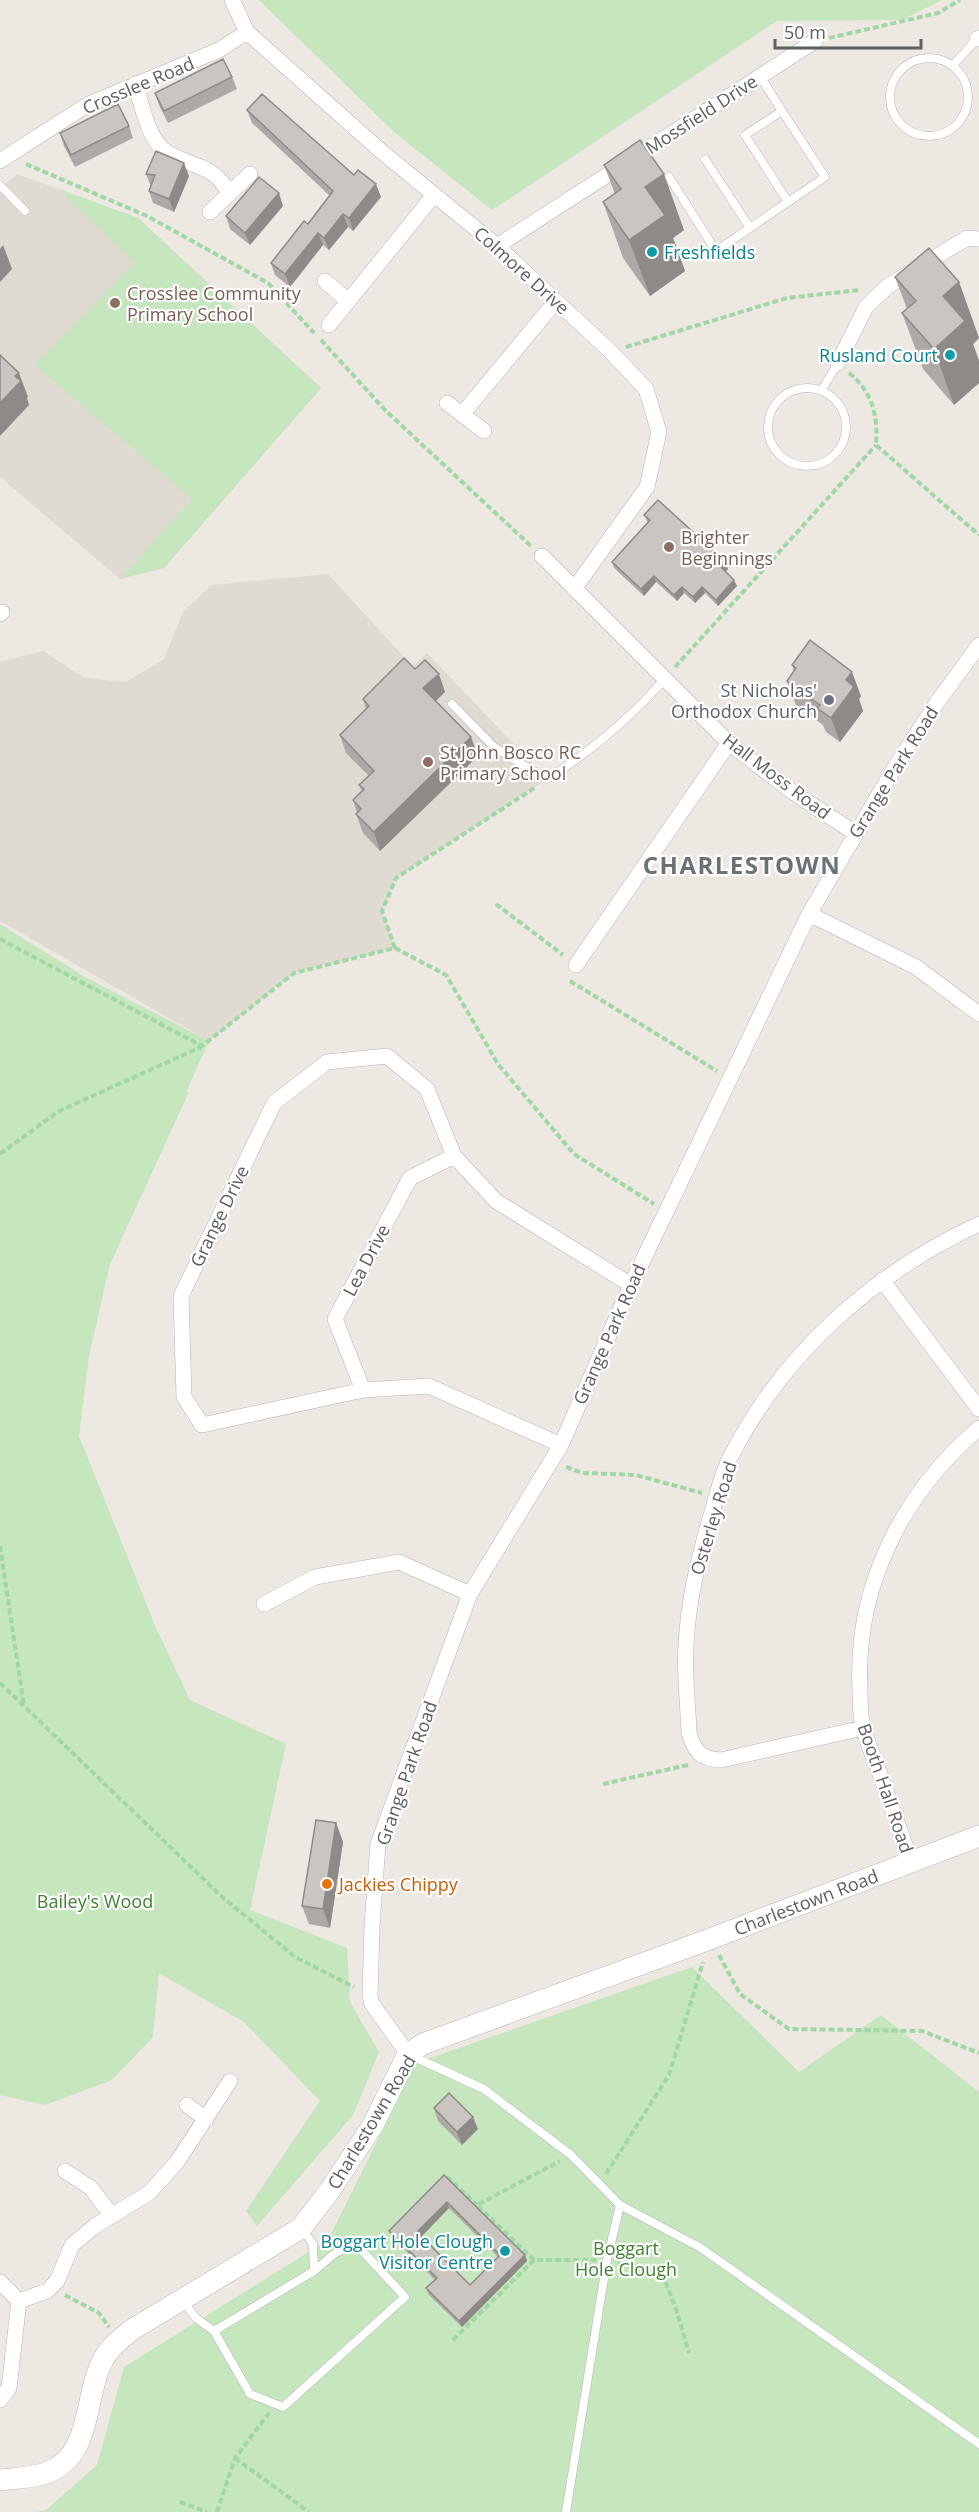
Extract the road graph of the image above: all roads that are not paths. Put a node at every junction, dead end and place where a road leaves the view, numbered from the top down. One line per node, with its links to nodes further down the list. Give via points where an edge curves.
1 (232, 0): 2 (street, Colmore Drive)
2 (247, 32): 7 (street, Crosslee Road, via 219,50); 15 (street, Colmore Drive)
3 (978, 38): 5 (lane)
4 (815, 41): 6 (street, Mossfield Drive)
5 (953, 65): 5 (lane, via 968,87 965,114 953,128 934,136 909,131 899,122 890,99 897,75 923,59)
6 (760, 76): 8 (lane); 21 (street, Mossfield Drive)
7 (135, 84): 9 (street, Crosslee Road, via 87,105); 14 (street, via 152,133 163,150 218,177)
8 (782, 111): 16 (lane, via 825,177); 16 (lane, via 745,135)
9 (3, 158)
10 (705, 159): 19 (lane)
11 (250, 174): 14 (street)
12 (669, 177): 19 (lane, via 716,251)
13 (0, 186): 17 (lane)
14 (230, 193): 18 (street)
15 (434, 195): 21 (street, Colmore Drive); 23 (street)
16 (788, 202): 19 (lane)
17 (25, 211)
18 (210, 212)
19 (750, 228)
20 (979, 239): 26 (street, via 967,238 888,286 866,307)
21 (497, 246): 24 (street, Colmore Drive)
22 (325, 281): 23 (street)
23 (348, 301): 25 (street)
24 (556, 301): 29 (street); 32 (street, Colmore Drive, via 646,389 659,432 648,487)
25 (329, 325)
26 (837, 364): 27 (lane)
27 (822, 391): 27 (lane, via 841,408 846,434 837,452 822,464 795,465 784,460 772,445 767,427 769,414 775,403 796,389)
28 (447, 403): 29 (street)
29 (463, 413): 30 (street)
30 (484, 431)
31 (542, 556): 32 (street, Hall Moss Road)
32 (574, 589): 34 (street, Hall Moss Road)
33 (979, 645): 37 (street, Grange Park Road, via 936,704)
34 (664, 680): 35 (lane, via 643,704 575,762 547,779 495,748); 36 (street, Hall Moss Road)
35 (452, 704)
36 (729, 743): 37 (street, Hall Moss Road, via 791,791); 39 (street)
37 (855, 833): 38 (street, Grange Park Road)
38 (809, 914): 40 (street, via 916,967); 44 (street, Grange Park Road)
39 (576, 965)
40 (979, 1014)
41 (454, 1156): 44 (street, Grange Drive, via 496,1201); 45 (street, Lea Drive, via 410,1178 335,1319); 45 (street, Grange Drive, via 427,1089 387,1056 327,1062 274,1103 181,1296 184,1397 202,1425)
42 (979, 1224): 43 (street, Osterley Road, via 943,1240)
43 (882, 1280): 46 (street); 51 (street, Osterley Road, via 833,1321 791,1365 755,1414 730,1458 693,1583 686,1648 689,1732 701,1756 721,1760)
44 (631, 1285): 48 (street, Grange Park Road)
45 (363, 1390): 48 (street, Grange Drive, via 429,1386)
46 (979, 1409)
47 (979, 1428): 51 (street, Booth Hall Road, via 940,1464 918,1493 880,1563 868,1596 860,1643)
48 (561, 1445): 49 (street, Grange Park Road)
49 (470, 1594): 50 (street, via 399,1562 315,1577); 54 (street, Grange Park Road, via 378,1844 370,1996)
50 (264, 1604)
51 (863, 1728): 53 (street, Booth Hall Road)
52 (979, 1836): 53 (street, Charlestown Road)
53 (911, 1862): 54 (street, Charlestown Road, via 423,2044)
54 (408, 2054): 59 (lane, via 484,2089 571,2155); 61 (street, Charlestown Road, via 373,2124)
55 (230, 2081): 57 (street)
56 (187, 2105): 57 (street)
57 (206, 2119): 60 (street, via 177,2162 149,2193)
58 (65, 2171): 60 (street, via 91,2188)
59 (620, 2205): 68 (lane, via 701,2248); 70 (lane, via 607,2260)
60 (111, 2216): 64 (street, via 72,2245 47,2291)
61 (301, 2228): 62 (lane, via 313,2244); 65 (street, Charlestown Road)
62 (314, 2271): 66 (lane); 66 (lane, via 355,2243 405,2297 284,2407 250,2394)
63 (0, 2282): 64 (street)
64 (19, 2301): 67 (street, via 9,2388)
65 (182, 2301): 66 (lane); 69 (street, Charlestown Road, via 133,2329 104,2358 90,2395 83,2434 68,2458 45,2474)
66 (214, 2331)
67 (0, 2400)
68 (979, 2444)
69 (0, 2480)
70 (566, 2512)

